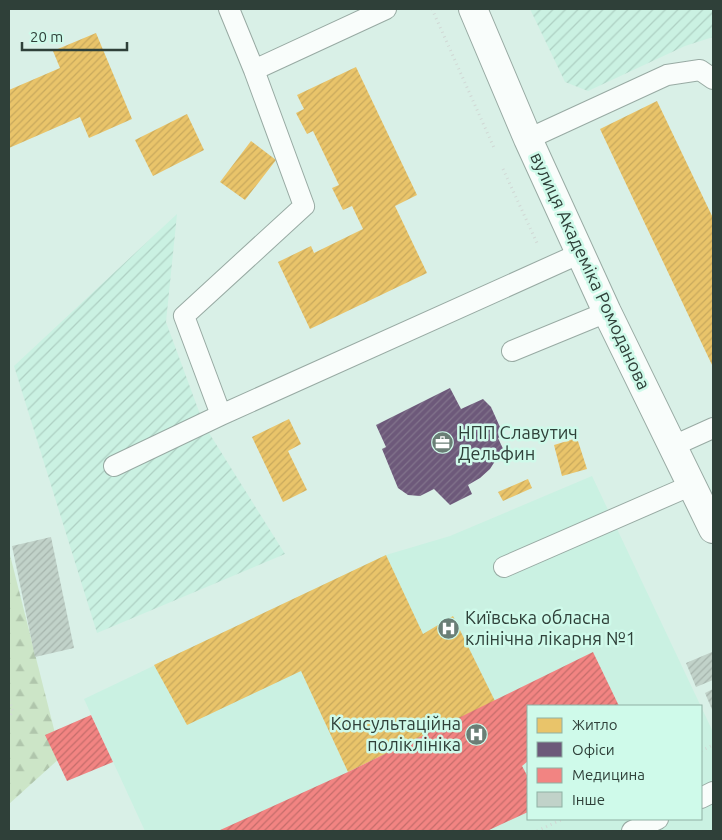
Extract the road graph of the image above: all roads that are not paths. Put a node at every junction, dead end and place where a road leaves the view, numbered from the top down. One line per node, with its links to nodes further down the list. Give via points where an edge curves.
1 (229, 9): 4 (lane)
2 (386, 9): 4 (lane)
3 (473, 9): 6 (street, вулиця Академіка Ромоданова)
4 (254, 70): 10 (lane, via 304,206 184,316)
5 (713, 79): 6 (lane, via 700,70 667,75)
6 (528, 139): 7 (street, вулиця Академіка Ромоданова)
7 (581, 253): 8 (street, вулиця Академіка Ромоданова); 10 (lane)
8 (607, 312): 9 (lane); 12 (street, вулиця Академіка Ромоданова)
9 (512, 351)
10 (221, 415): 13 (lane)
11 (713, 428): 12 (lane)
12 (674, 446): 14 (street, вулиця Академіка Ромоданова)
13 (114, 466)
14 (692, 485): 15 (street, вулиця Академіка Ромоданова); 16 (lane)
15 (713, 529)
16 (504, 567)
17 (656, 820): 18 (lane)
18 (632, 831)

